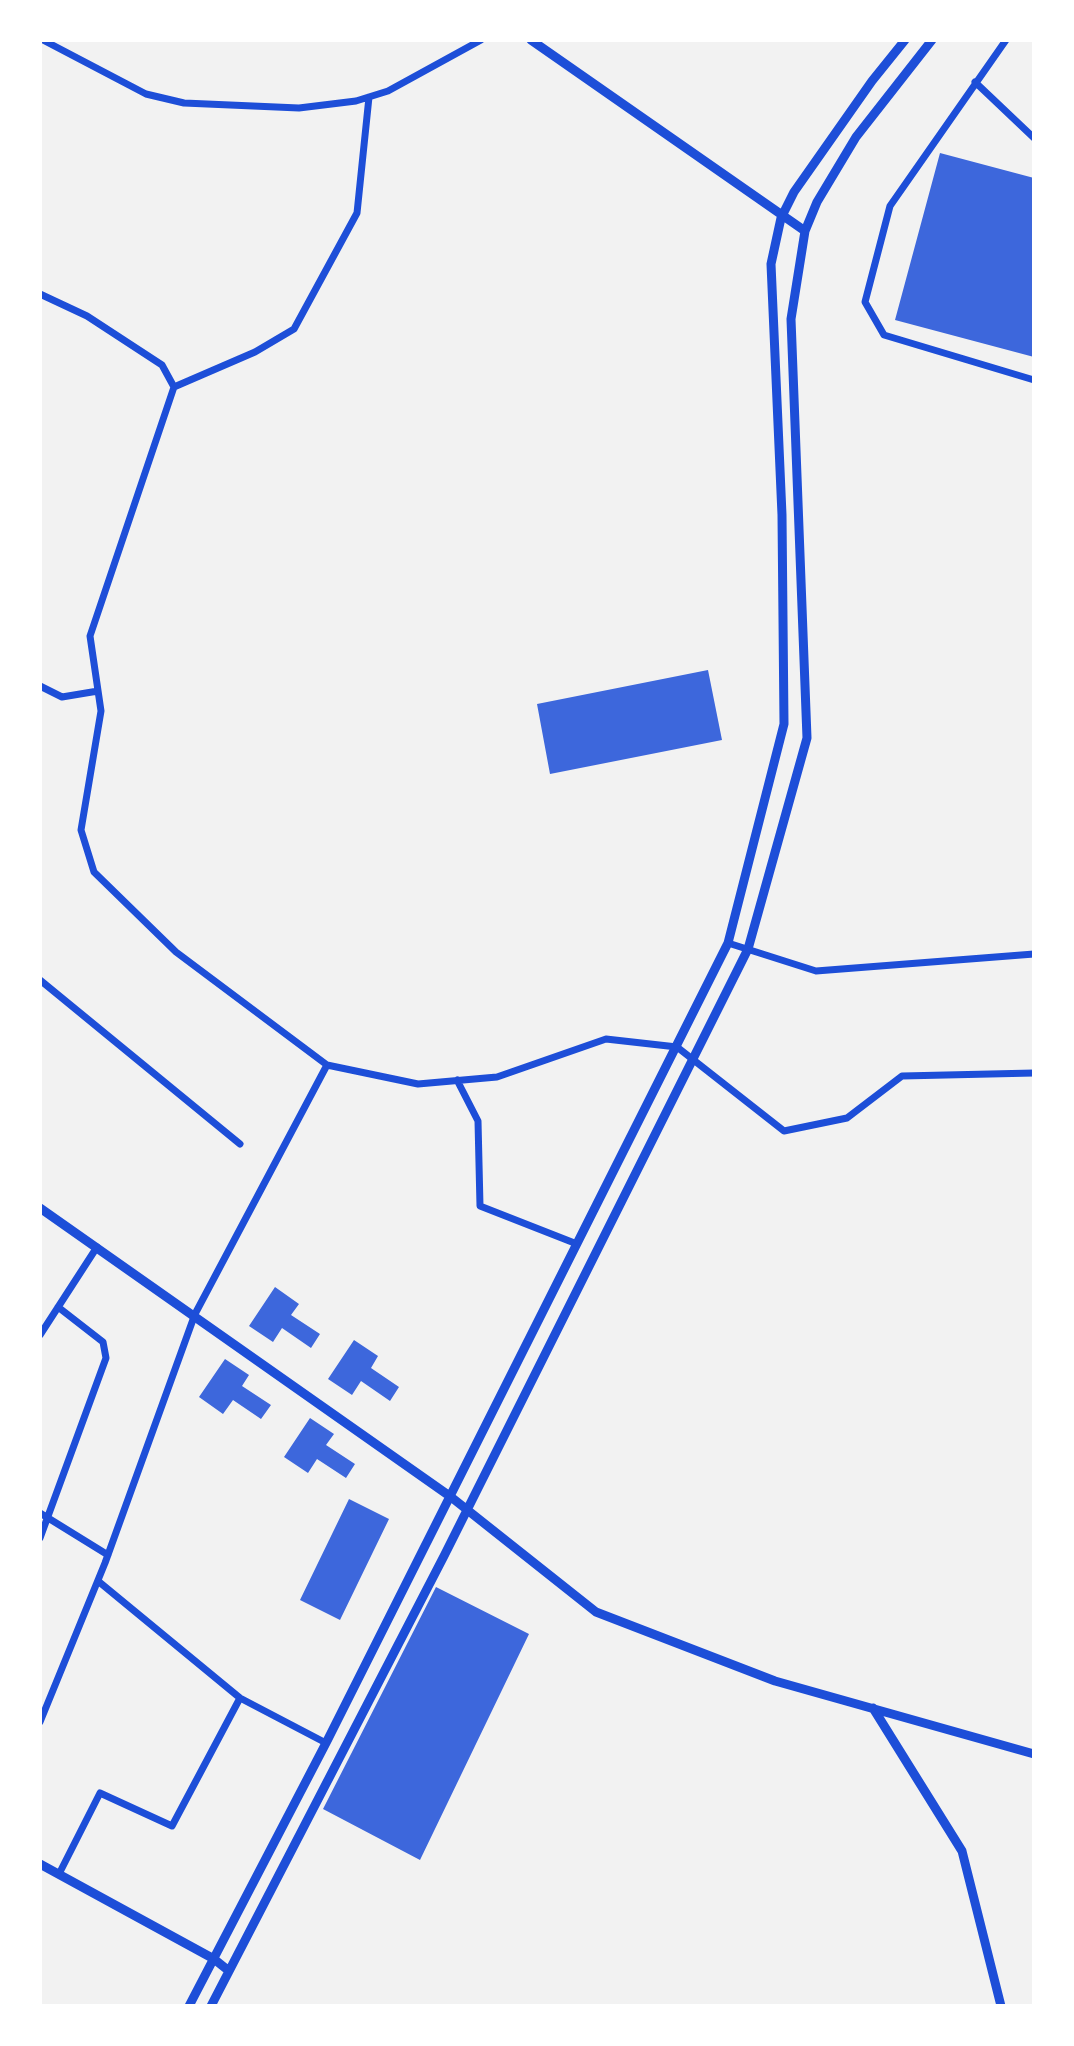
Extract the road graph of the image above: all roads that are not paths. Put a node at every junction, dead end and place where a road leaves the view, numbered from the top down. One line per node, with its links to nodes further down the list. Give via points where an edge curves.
1 (43, 40): 8 (street, via 146,94 184,103 299,108)
2 (481, 40): 8 (street)
3 (531, 40): 10 (street)
4 (905, 40): 10 (street, via 794,192)
5 (932, 40): 11 (street, via 856,137)
6 (1006, 40): 7 (street)
7 (975, 82): 9 (street); 13 (street, via 890,206 865,302 884,335)
8 (369, 97): 14 (street, via 357,213 294,329)
9 (1034, 138)
10 (781, 218): 11 (street); 17 (street, via 771,264 784,724)
11 (805, 231): 18 (street, via 791,319 807,738)
12 (40, 294): 14 (street, via 87,316 162,365)
13 (1034, 380)
14 (174, 387): 16 (street, via 90,636)
15 (40, 686): 16 (street, via 62,697)
16 (98, 691): 23 (street, via 101,711 81,830 94,872 176,952)
17 (728, 943): 18 (street); 21 (street)
18 (748, 949): 19 (street, via 816,971); 22 (street)
19 (1034, 954)
20 (40, 980): 26 (street)
21 (677, 1047): 22 (street); 25 (street, via 606,1039 497,1077); 28 (street)
22 (693, 1060): 24 (street, via 784,1131 847,1118 902,1076); 34 (street)
23 (327, 1065): 25 (street, via 418,1084); 31 (street)
24 (1034, 1073)
25 (457, 1080): 28 (street, via 478,1121 480,1206)
26 (240, 1144)
27 (40, 1208): 29 (street)
28 (577, 1244): 33 (street)
29 (97, 1247): 30 (street); 31 (street)
30 (58, 1307): 32 (street); 36 (street, via 103,1342 106,1358)
31 (195, 1314): 33 (street); 38 (street)
32 (40, 1335)
33 (451, 1497): 34 (street); 43 (street)
34 (467, 1510): 41 (street, via 596,1612 775,1681); 48 (street)
35 (40, 1513): 36 (street)
36 (49, 1518): 37 (street); 38 (street)
37 (40, 1538)
38 (108, 1555): 39 (street)
39 (98, 1581): 40 (street); 42 (street)
40 (240, 1698): 43 (street); 46 (street, via 172,1826 100,1793)
41 (873, 1707): 44 (street); 51 (street, via 962,1851)
42 (40, 1722)
43 (326, 1743): 47 (street)
44 (1034, 1754)
45 (40, 1864): 46 (street)
46 (59, 1874): 47 (street)
47 (214, 1959): 48 (street); 49 (street)
48 (229, 1971): 50 (street)
49 (189, 2006)
50 (211, 2006)
51 (1001, 2006)

